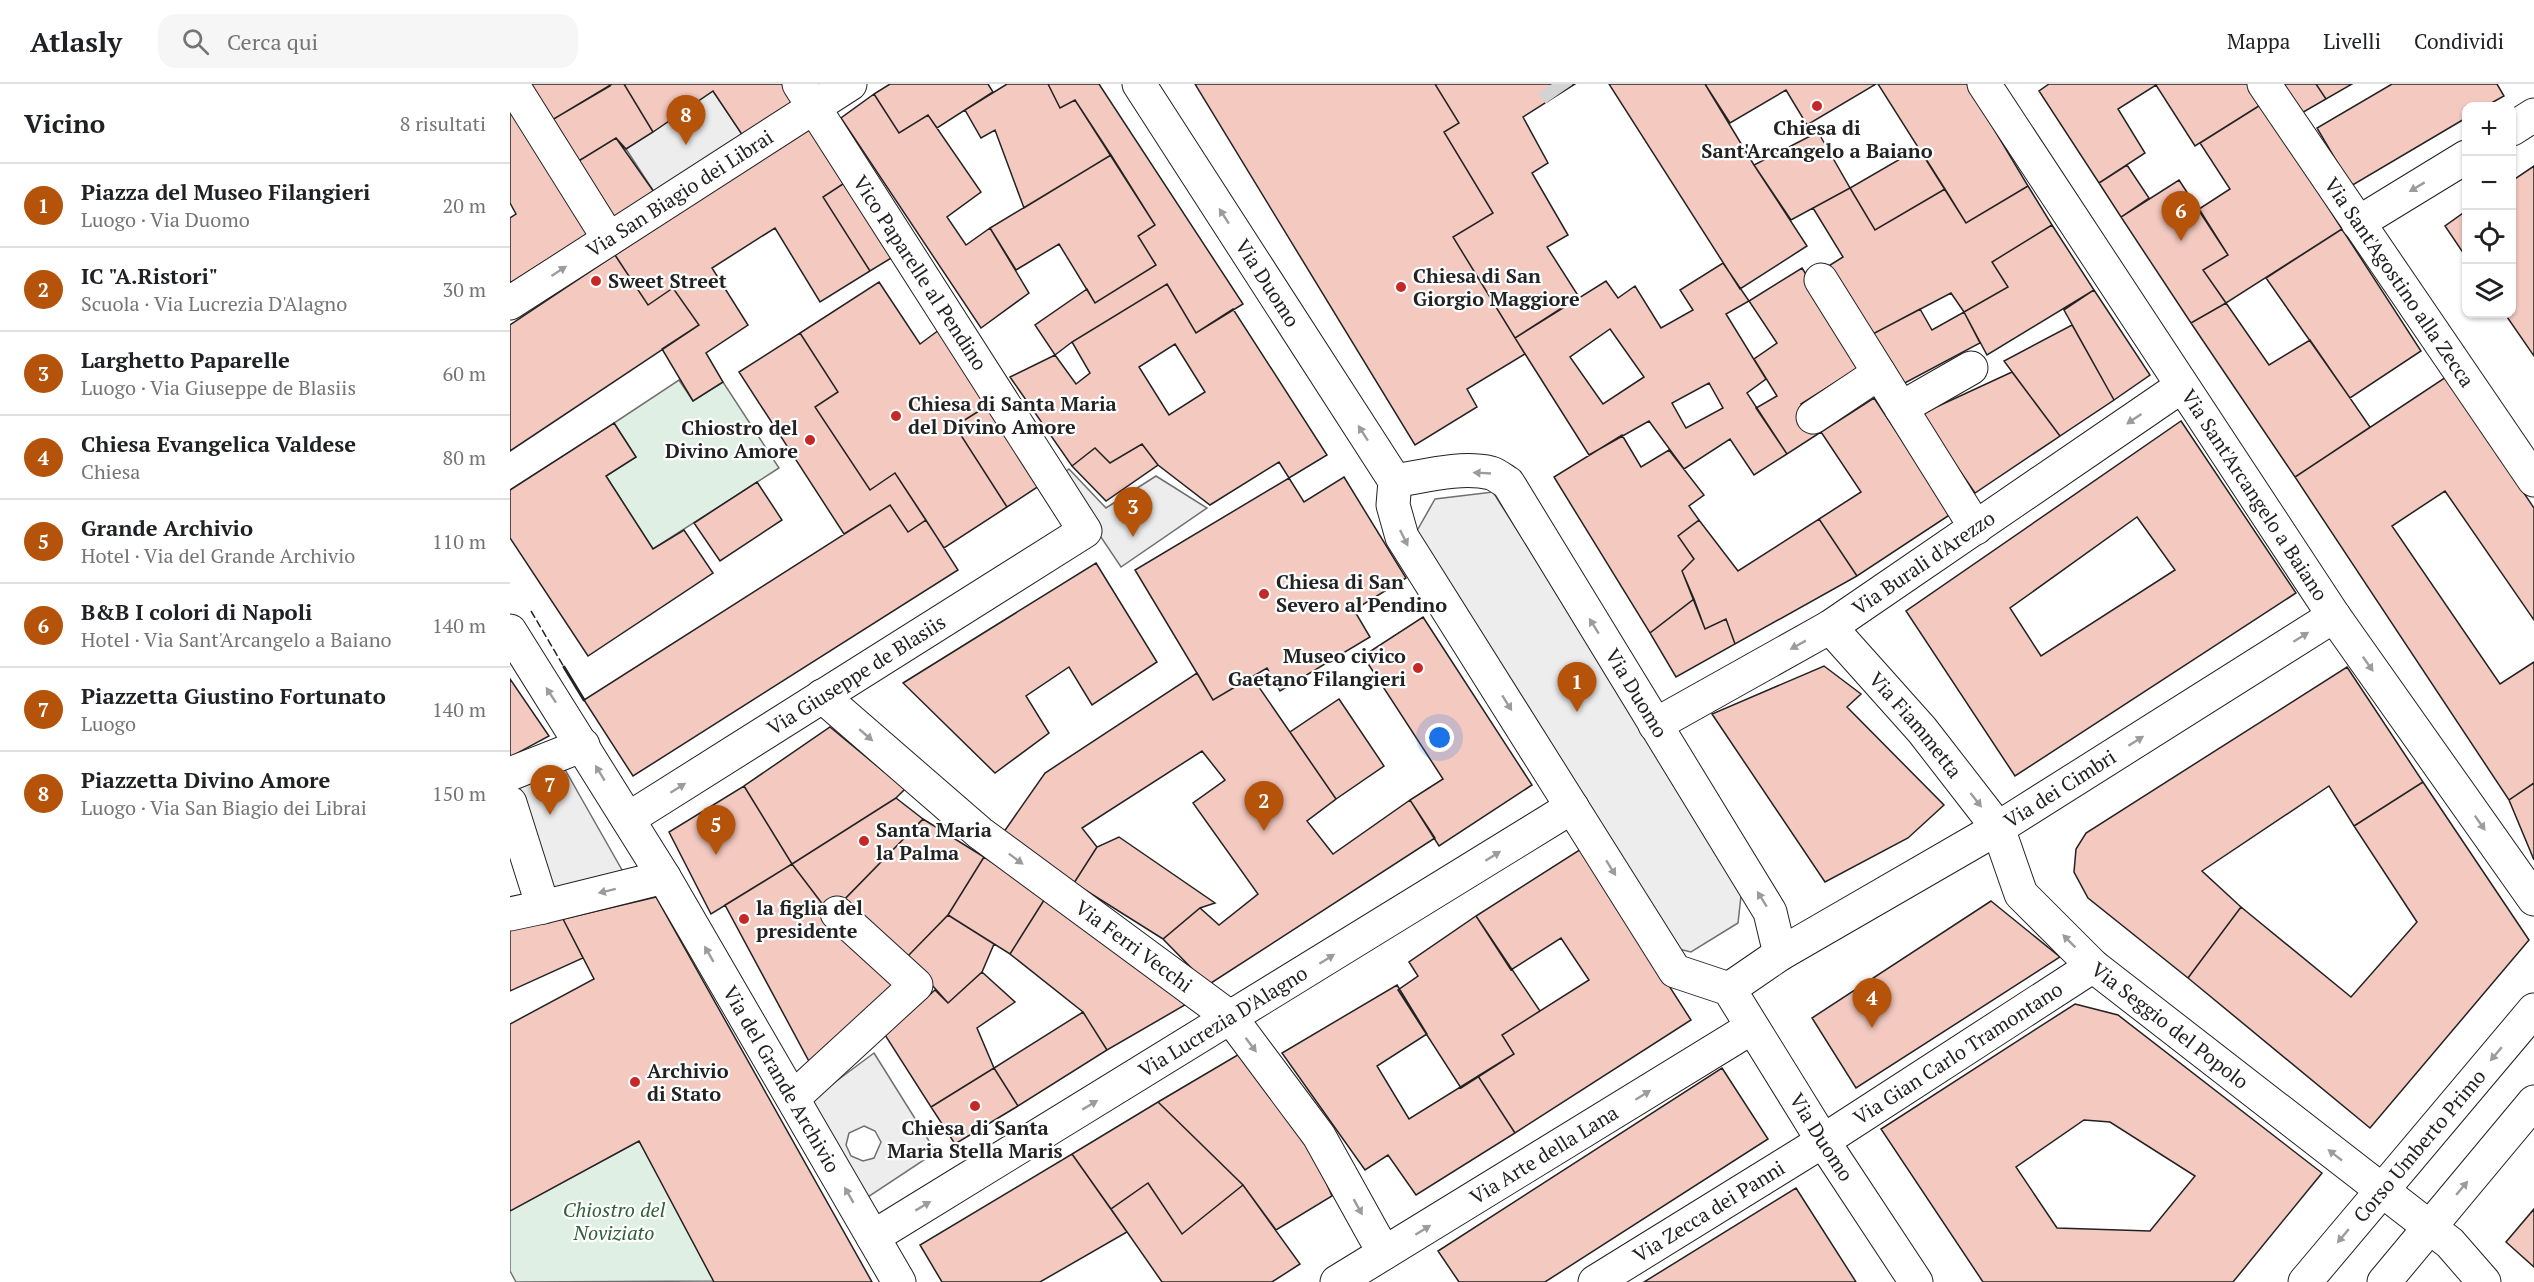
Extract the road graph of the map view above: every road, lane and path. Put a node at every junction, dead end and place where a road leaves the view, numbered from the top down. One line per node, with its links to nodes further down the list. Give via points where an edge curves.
1 (512, 84): 11 (street)
2 (850, 84): 6 (street, Via San Biagio dei Librai)
3 (1139, 84): 20 (street, Via Duomo, one-way to 3)
4 (1984, 84): 16 (street, Via Sant'Arcangelo a Baiano)
5 (2264, 84): 10 (street, Via Sant'Agostino alla Zecca)
6 (806, 95): 11 (street, Via San Biagio dei Librai); 22 (street, Vico Paparelle al Pendino)
7 (2534, 116): 8 (street)
8 (2516, 126)
9 (2462, 159): 10 (street, one-way to 10)
10 (2358, 223): 19 (street, Via Sant'Agostino alla Zecca)
11 (609, 239): 13 (street, Via San Biagio dei Librai, one-way to 11)
12 (1821, 280): 15 (street)
13 (510, 303)
14 (1971, 368): 17 (street)
15 (1879, 373): 17 (street); 18 (street)
16 (2182, 386): 21 (street, Via Burali d'Arezzo, one-way to 21); 23 (street, Via Sant'Arcangelo a Baiano)
17 (1901, 408): 21 (street)
18 (1813, 417)
19 (2534, 480)
20 (1395, 482): 27 (street, Via Duomo, one-way to 20, via 1508,483 1493,473 1466,472); 31 (street, one-way to 31, via 1393,505 1402,537)
21 (1976, 528): 24 (street, Via Burali d'Arezzo)
22 (1085, 531): 26 (street, Via Giuseppe de Blasiis)
23 (2334, 616): 33 (street, Via dei Cimbri, one-way to 23); 35 (street, Via Sant'Arcangelo a Baiano, one-way to 35)
24 (1830, 627): 27 (street, Via Burali d'Arezzo, one-way to 27); 33 (street, Via Fiammetta, one-way to 33, via 1922,730)
25 (510, 631): 28 (street, one-way to 25)
26 (822, 696): 32 (street, Via Giuseppe de Blasiis, one-way to 26); 43 (street, Via Ferri Vecchi, one-way to 43, via 980,833)
27 (1655, 725): 39 (street, Via Duomo, one-way to 27, via 1770,912)
28 (583, 745): 29 (street); 32 (street, Via del Grande Archivio, one-way to 28)
29 (510, 774)
30 (510, 803): 36 (street)
31 (1572, 807): 41 (street, one-way to 41, via 1675,971); 43 (street, Via Lucrezia D'Alagno, one-way to 31)
32 (628, 819): 34 (street, Via del Grande Archivio)
33 (1998, 828): 39 (street, Via dei Cimbri); 40 (street, Via Seggio del Popolo, one-way to 33, via 2021,894)
34 (664, 876): 36 (street, one-way to 36); 45 (street, Via del Grande Archivio, one-way to 34)
35 (2534, 899)
36 (543, 907): 38 (street)
37 (837, 913): 45 (street, via 916,985)
38 (510, 914)
39 (1780, 954): 41 (street)
40 (2093, 966): 47 (street, Via Gian Carlo Tramontano); 48 (street, Via Seggio del Popolo, one-way to 40)
41 (1729, 989): 44 (street, Via Duomo)
42 (2534, 1010): 48 (street, Corso Umberto Primo, one-way to 48)
43 (1231, 1018): 50 (street, Via Lucrezia D'Alagno, one-way to 43); 51 (street, Via Ferri Vecchi, one-way to 51, via 1319,1136)
44 (1751, 1028): 47 (street, Via Duomo); 51 (street, Via Arte della Lana, one-way to 44)
45 (792, 1098): 50 (street, Via del Grande Archivio, one-way to 45)
46 (2534, 1102): 49 (street, one-way to 46)
47 (1823, 1141): 54 (street, Via Zecca dei Panni); 55 (street, Via Duomo)
48 (2382, 1191): 49 (street, Via Seggio del Popolo); 56 (street, Corso Umberto Primo, one-way to 56)
49 (2430, 1227): 57 (street); 58 (street, Via Seggio del Popolo, via 2459,1251)
50 (873, 1237): 52 (street, Via del Grande Archivio)
51 (1384, 1254): 53 (street, Via Arte della Lana)
52 (899, 1282)
53 (1337, 1282)
54 (1595, 1282)
55 (1916, 1282)
56 (2305, 1282)
57 (2385, 1282)
58 (2484, 1282)

